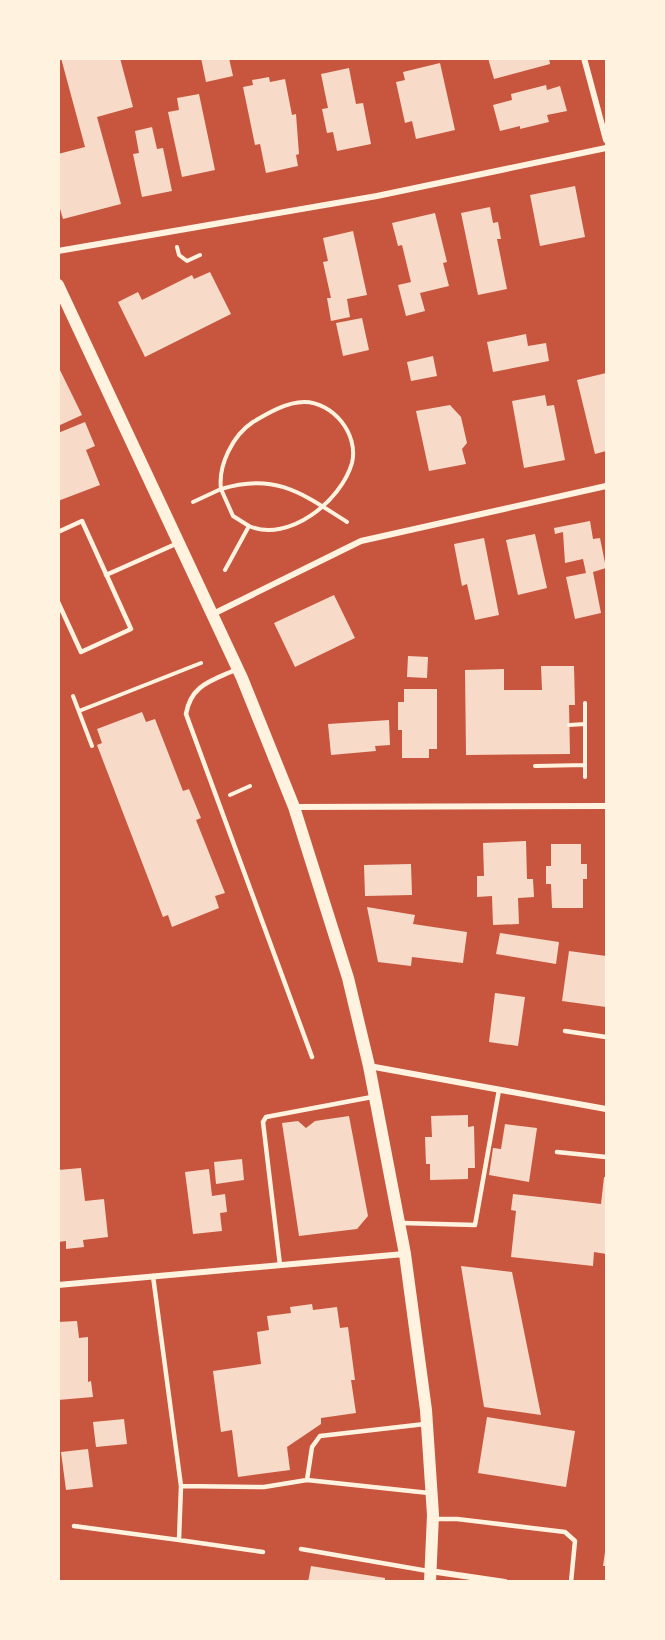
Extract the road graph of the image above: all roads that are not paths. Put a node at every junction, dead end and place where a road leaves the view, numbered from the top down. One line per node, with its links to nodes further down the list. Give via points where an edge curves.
1 (584, 58): 2 (street)
2 (606, 140)
3 (606, 148): 4 (street, via 377,196)
4 (58, 251)
5 (58, 285): 8 (main road)
6 (606, 486): 11 (street, via 360,541)
7 (58, 532): 9 (lane, via 82,521)
8 (180, 542): 9 (lane); 11 (main road)
9 (106, 574): 10 (lane, via 131,629 81,652)
10 (58, 602)
11 (213, 614): 12 (main road)
12 (238, 669): 14 (main road); 17 (lane, via 199,687 188,699 186,714)
13 (606, 806): 14 (street)
14 (294, 807): 18 (main road, via 346,969)
15 (565, 1031): 16 (lane)
16 (606, 1037)
17 (312, 1057)
18 (369, 1066): 19 (street); 20 (main road)
19 (499, 1090): 21 (street); 24 (lane, via 475,1225)
20 (375, 1097): 24 (main road); 26 (lane, via 266,1117 263,1122)
21 (606, 1109)
22 (557, 1152): 23 (lane)
23 (606, 1157)
24 (399, 1222): 25 (main road)
25 (405, 1254): 26 (street); 29 (main road)
26 (280, 1265): 27 (street)
27 (153, 1276): 28 (street); 31 (lane)
28 (58, 1285)
29 (428, 1424): 30 (lane, via 320,1436 312,1447); 32 (main road)
30 (307, 1480): 31 (lane, via 264,1487); 32 (lane)
31 (181, 1486): 35 (lane)
32 (432, 1494): 33 (main road)
33 (433, 1519): 38 (main road); 40 (lane, via 565,1532 575,1541)
34 (74, 1526): 35 (lane)
35 (179, 1540): 37 (lane)
36 (301, 1549): 38 (lane)
37 (263, 1552)
38 (430, 1576): 39 (street)
39 (505, 1581)
40 (571, 1581)

